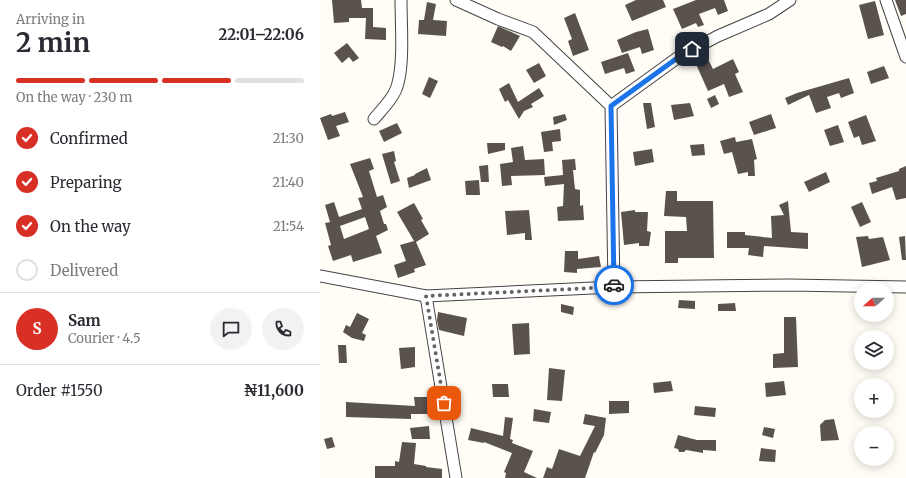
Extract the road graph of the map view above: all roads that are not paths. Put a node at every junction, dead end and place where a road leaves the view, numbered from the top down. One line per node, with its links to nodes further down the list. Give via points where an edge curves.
1 (401, 0): 7 (street, via 401,64 398,84)
2 (456, 0): 6 (street, via 533,32)
3 (790, 0): 6 (street, via 769,14 680,56)
4 (886, 0): 5 (street)
5 (906, 57)
6 (611, 106): 9 (street)
7 (374, 119)
8 (320, 276): 11 (street)
9 (614, 287): 10 (street); 11 (street)
10 (906, 287)
11 (426, 296): 12 (street)
12 (456, 478)

